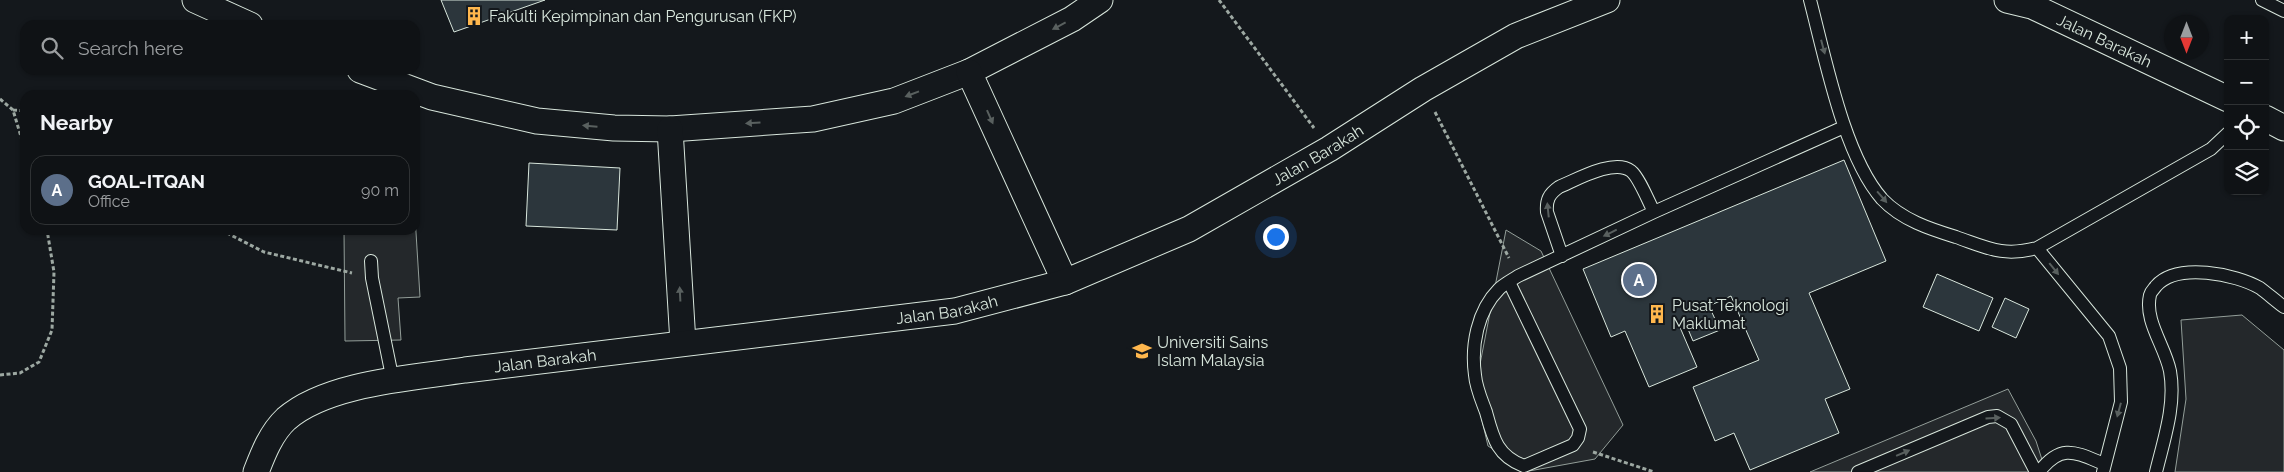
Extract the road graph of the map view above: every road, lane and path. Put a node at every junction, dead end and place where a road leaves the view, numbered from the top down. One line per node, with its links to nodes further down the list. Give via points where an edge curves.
1 (195, 0): 10 (street)
2 (1100, 0): 11 (street, one-way to 11, via 1072,19)
3 (1220, 0): 26 (path)
4 (1607, 0): 13 (street, Jalan Barakah, via 1516,36)
5 (1810, 0): 21 (lane, one-way to 21)
6 (2007, 0): 8 (street, Jalan Barakah)
7 (2262, 0): 9 (lane)
8 (2033, 3): 16 (street, Jalan Barakah)
9 (2284, 11)
10 (239, 20)
11 (970, 72): 23 (street, one-way to 23, via 894,101 813,120); 35 (street, one-way to 35)
12 (373, 75): 14 (street, one-way to 12)
13 (1423, 89): 26 (street, Jalan Barakah); 34 (path)
14 (413, 90)
15 (420, 92): 23 (street, one-way to 15, via 538,121)
16 (2224, 97)
17 (0, 99): 18 (path)
18 (13, 110): 19 (path); 24 (path)
19 (20, 111)
20 (2269, 120): 22 (street)
21 (1844, 127): 27 (lane); 30 (lane, one-way to 30, via 1872,185 1883,200 1907,219 2002,253)
22 (2284, 128)
23 (670, 129): 37 (street, one-way to 23)
24 (20, 133)
25 (2224, 137): 30 (lane, via 2212,149)
26 (1329, 149): 35 (street, Jalan Barakah, via 1189,229)
27 (1654, 212): 31 (lane, one-way to 31); 31 (lane, one-way to 27, via 1546,204 1552,191 1559,187 1605,168 1623,168 1632,172)
28 (48, 235): 38 (path, via 54,272 52,330 39,362 20,373)
29 (231, 235): 33 (path, via 264,252)
30 (2037, 248): 41 (lane, one-way to 41, via 2109,336 2120,368 2121,402)
31 (1562, 256): 34 (lane)
32 (371, 261): 33 (lane)
33 (372, 278): 39 (lane)
34 (1514, 279): 40 (lane, via 1580,429); 40 (lane, via 1499,288 1476,330 1473,351 1475,377 1491,429 1499,450 1510,461 1524,466)
35 (1065, 282): 37 (street, Jalan Barakah, via 955,311)
36 (2284, 307): 46 (lane, via 2259,288 2207,272 2180,273 2162,279 2150,293 2149,313 2165,355 2172,398)
37 (683, 343): 39 (street, Jalan Barakah)
38 (0, 375)
39 (393, 381): 42 (street, Jalan Barakah, via 316,400 286,420 265,447)
40 (1573, 445): 43 (path)
41 (2103, 468): 45 (lane, via 2079,454 2067,452 2049,458)
42 (256, 472)
43 (1654, 472)
44 (1858, 472): 45 (lane, one-way to 45, via 1997,416 2011,424)
45 (2037, 472)
46 (2156, 472)

